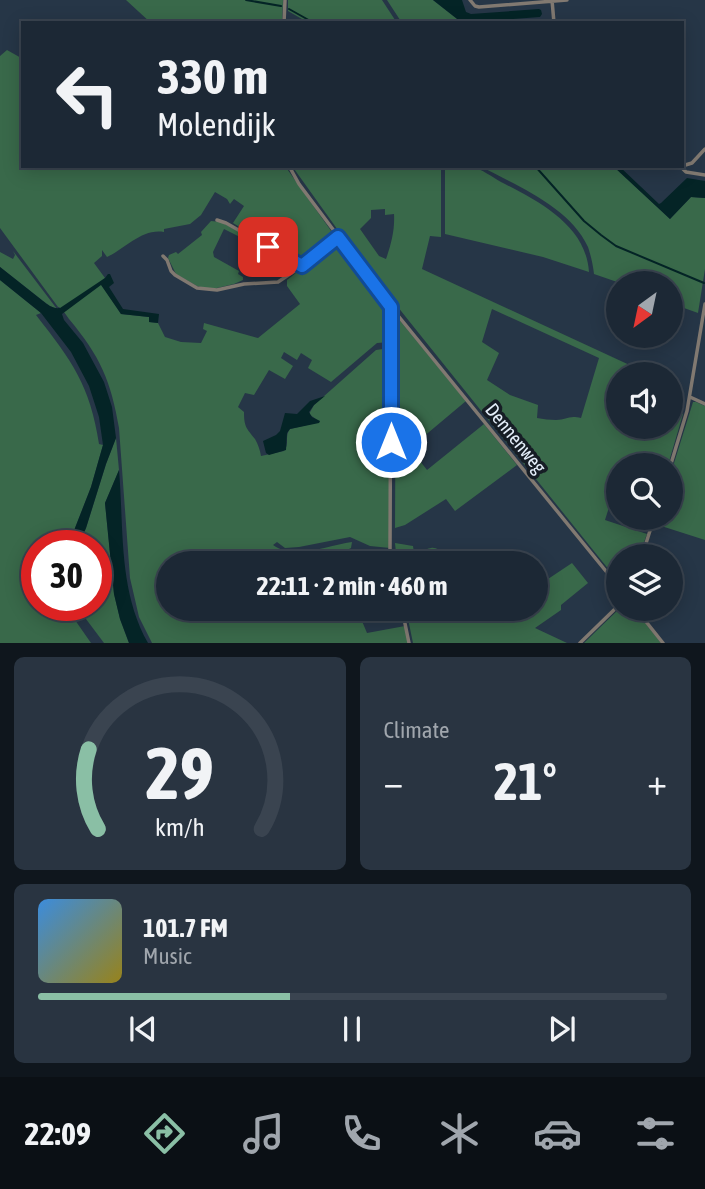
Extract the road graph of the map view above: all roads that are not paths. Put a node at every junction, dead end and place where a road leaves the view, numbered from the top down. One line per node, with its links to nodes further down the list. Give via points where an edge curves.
1 (285, 0): 5 (street)
2 (470, 0): 4 (street, via 479,7)
3 (567, 0): 4 (street)
4 (552, 1): 6 (street)
5 (284, 21)
6 (554, 21)
7 (705, 149): 8 (street)
8 (684, 165)
9 (290, 168): 13 (street, Dennenweg)
10 (683, 168): 11 (street)
11 (705, 175)
12 (217, 220): 15 (street)
13 (338, 237): 15 (street); 17 (street, Dennenweg)
14 (163, 256): 15 (street, via 173,273 208,290 278,282)
15 (302, 266)
16 (705, 304): 18 (street)
17 (391, 307): 21 (street); 22 (street, Dennenweg)
18 (690, 397): 19 (street); 20 (street)
19 (705, 404)
20 (674, 453)
21 (390, 551)
22 (606, 571)
23 (606, 618): 27 (street)
24 (405, 621): 26 (street)
25 (646, 621): 28 (street)
26 (410, 643)
27 (580, 643)
28 (663, 643)

